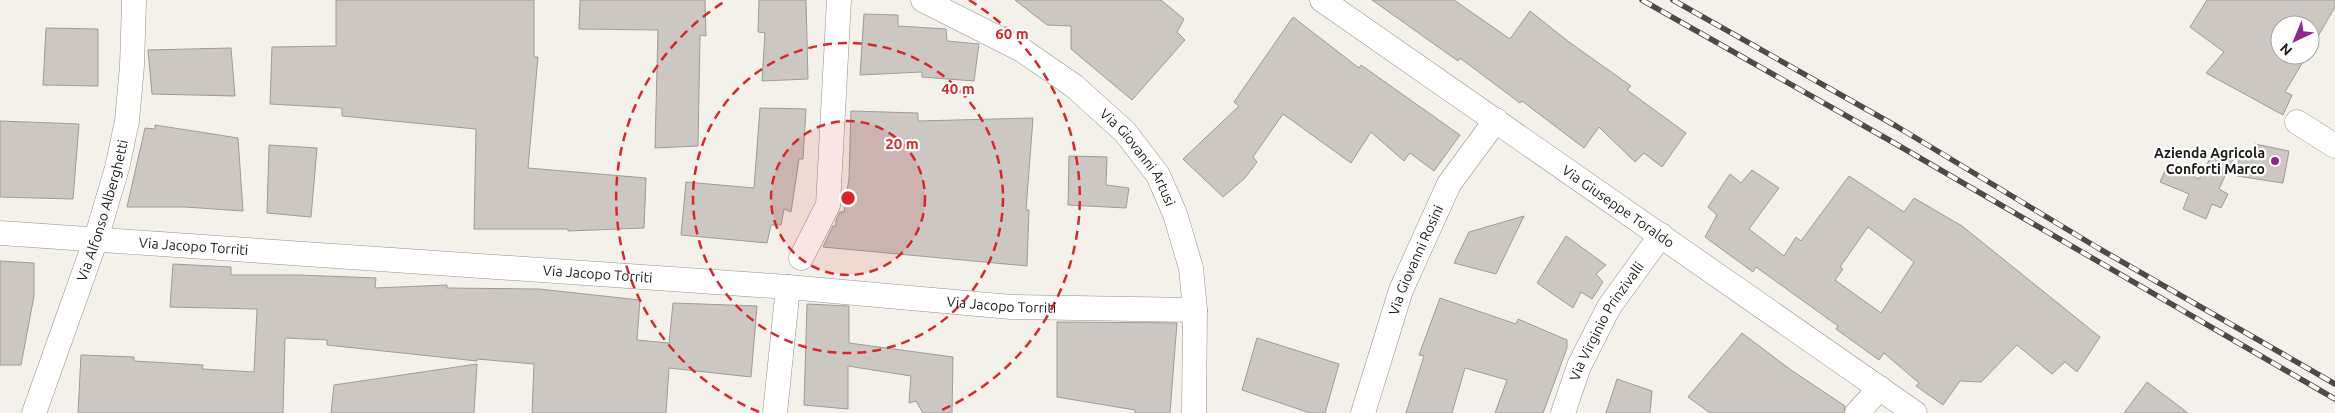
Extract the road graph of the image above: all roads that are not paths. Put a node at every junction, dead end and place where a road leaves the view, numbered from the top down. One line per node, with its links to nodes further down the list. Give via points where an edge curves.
1 (134, 0): 10 (street, Via Alfonso Alberghetti, via 127,121)
2 (839, 0): 11 (street, via 828,205)
3 (923, 0): 13 (street, Via Giovanni Artusi, via 1022,50 1074,86 1125,132 1158,175 1175,214 1191,268)
4 (1322, 0): 5 (street, Via Giuseppe Toraldo)
5 (1496, 120): 9 (street, Via Giuseppe Toraldo); 18 (street, Via Giovanni Rosini, via 1445,192 1402,290)
6 (2297, 122): 7 (street)
7 (2335, 146)
8 (0, 233): 10 (street, Via Jacopo Torriti)
9 (1661, 235): 14 (street, Via Giuseppe Toraldo); 19 (street, Via Virginio Prinzivalli, via 1610,307 1579,366)
10 (96, 239): 12 (street, Via Jacopo Torriti); 15 (street, Via Alfonso Alberghetti)
11 (801, 258)
12 (788, 287): 13 (street, Via Jacopo Torriti, via 1011,307); 16 (street)
13 (1195, 310): 17 (street, Via Giovanni Artusi)
14 (1880, 388): 20 (street); 21 (street, Via Giuseppe Toraldo)
15 (34, 413)
16 (775, 413)
17 (1194, 413)
18 (1363, 413)
19 (1563, 413)
20 (1857, 413)
21 (1915, 413)

